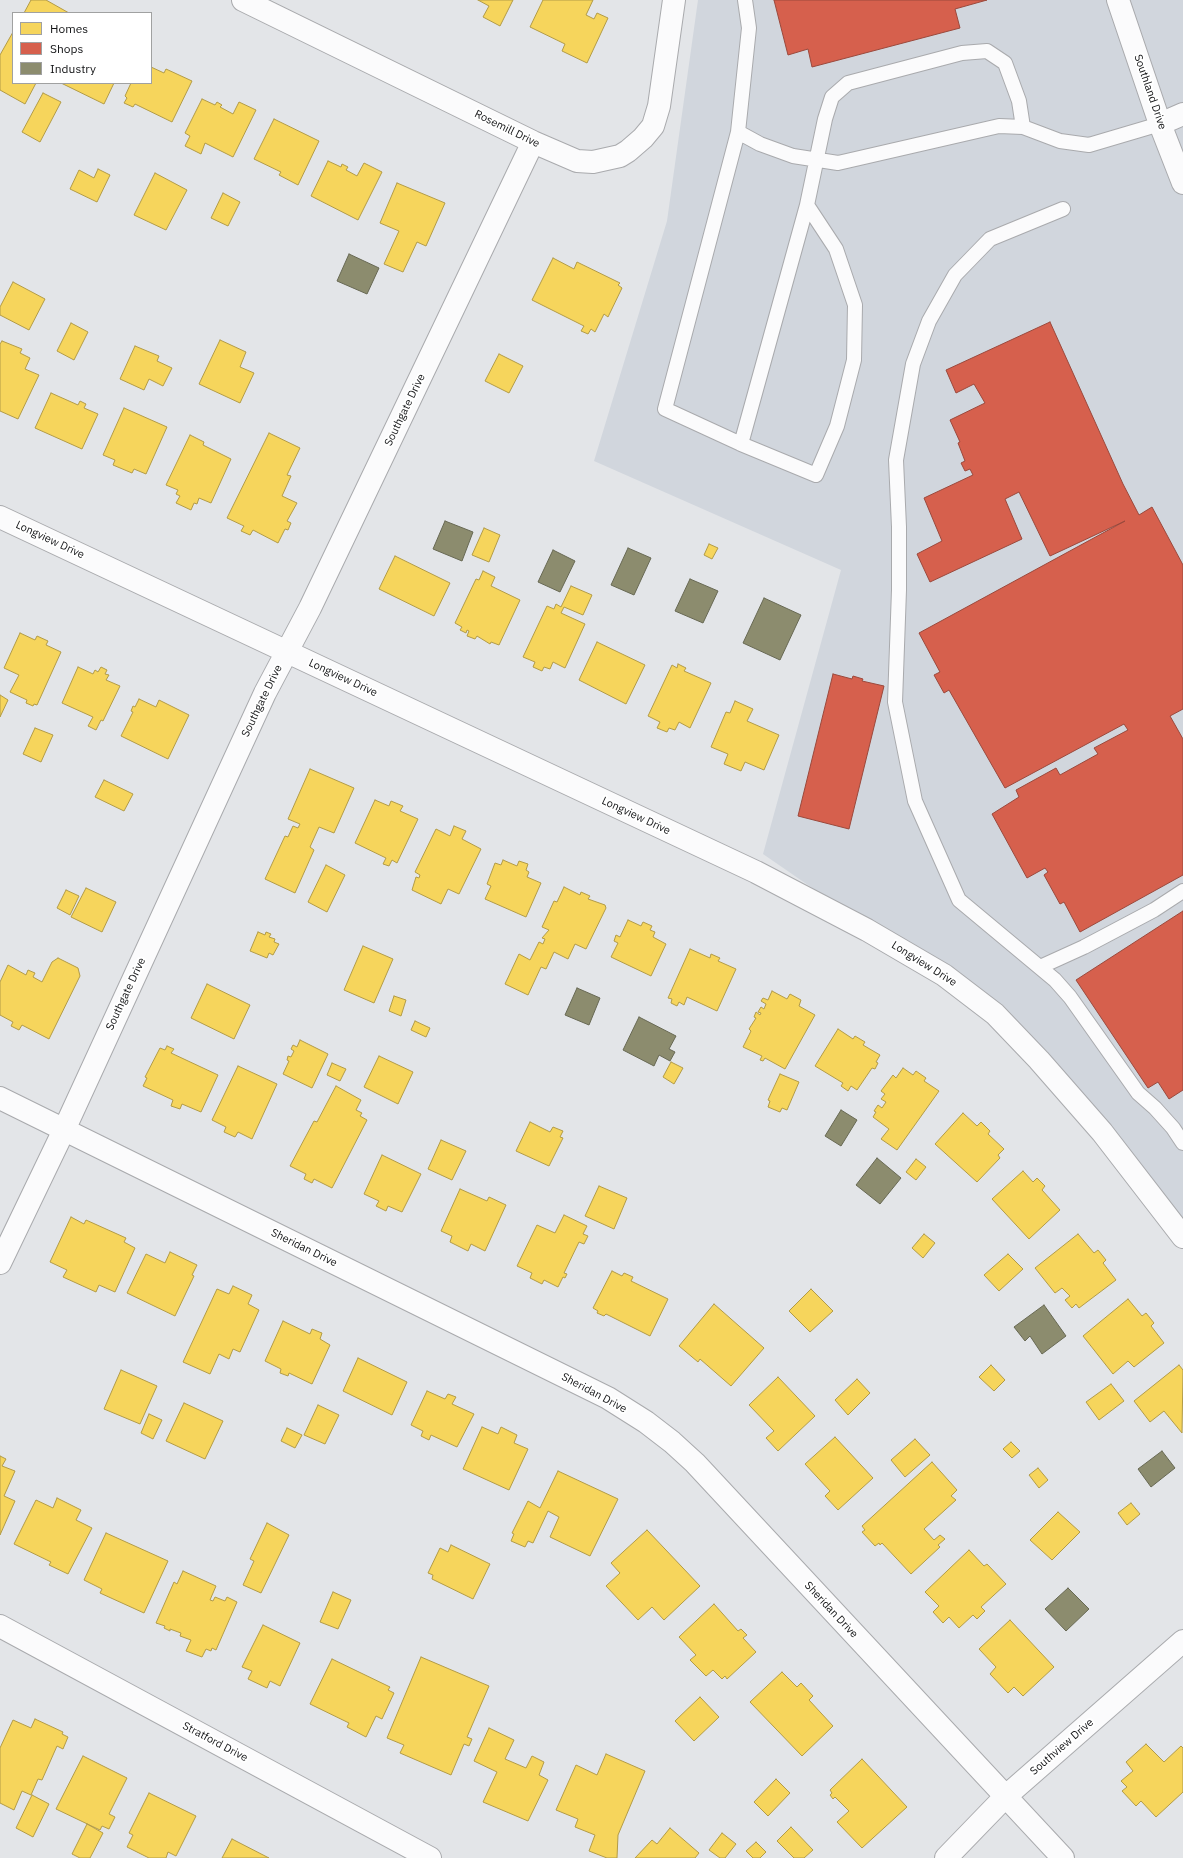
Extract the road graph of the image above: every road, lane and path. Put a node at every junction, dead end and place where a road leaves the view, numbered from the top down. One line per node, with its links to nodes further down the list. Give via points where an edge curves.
1 (243, 0): 9 (street, Rosemill Drive)
2 (674, 0): 9 (street, Rosemill Drive, via 659,106 653,126 643,138 620,156 593,162 577,161)
3 (745, 0): 8 (lane, via 749,28)
4 (1118, 0): 6 (street, Southland Drive)
5 (1183, 114): 6 (street)
6 (1160, 124): 7 (lane, via 1089,145 1060,141); 11 (street, Southland Drive)
7 (1023, 127): 10 (lane, via 999,126 838,163); 10 (lane, via 1019,101 1005,63 987,52 962,53 848,84 832,97)
8 (738, 132): 10 (lane, via 760,144 793,156); 14 (lane, via 665,409)
9 (533, 142): 16 (street, Southgate Drive, via 310,608)
10 (816, 160): 12 (lane)
11 (1183, 183)
12 (807, 205): 14 (lane); 14 (lane, via 836,249 855,305 854,360 837,426 816,475)
13 (1063, 209): 18 (lane, via 990,239 955,275 929,321 913,364 896,460 899,590 895,702 915,801 959,900)
14 (741, 444)
15 (0, 516): 16 (street, Longview Drive)
16 (286, 651): 20 (street, Southgate Drive); 22 (street, Longview Drive, via 756,872 867,930 944,975 995,1014 1039,1060 1102,1132)
17 (1183, 891): 18 (lane, via 1154,910)
18 (1040, 967): 21 (lane, via 1070,997 1138,1093 1155,1108)
19 (0, 1098): 20 (street, Sheridan Drive)
20 (64, 1130): 23 (street, Southgate Drive); 26 (street, Sheridan Drive, via 608,1398 646,1422 695,1463)
21 (1183, 1143)
22 (1183, 1237)
23 (0, 1263)
24 (0, 1626): 27 (street, Stratford Drive)
25 (1183, 1641): 26 (street, Southview Drive)
26 (1005, 1797): 28 (street, Southview Drive); 29 (street, Sheridan Drive)
27 (430, 1858)
28 (946, 1858)
29 (1063, 1858)

